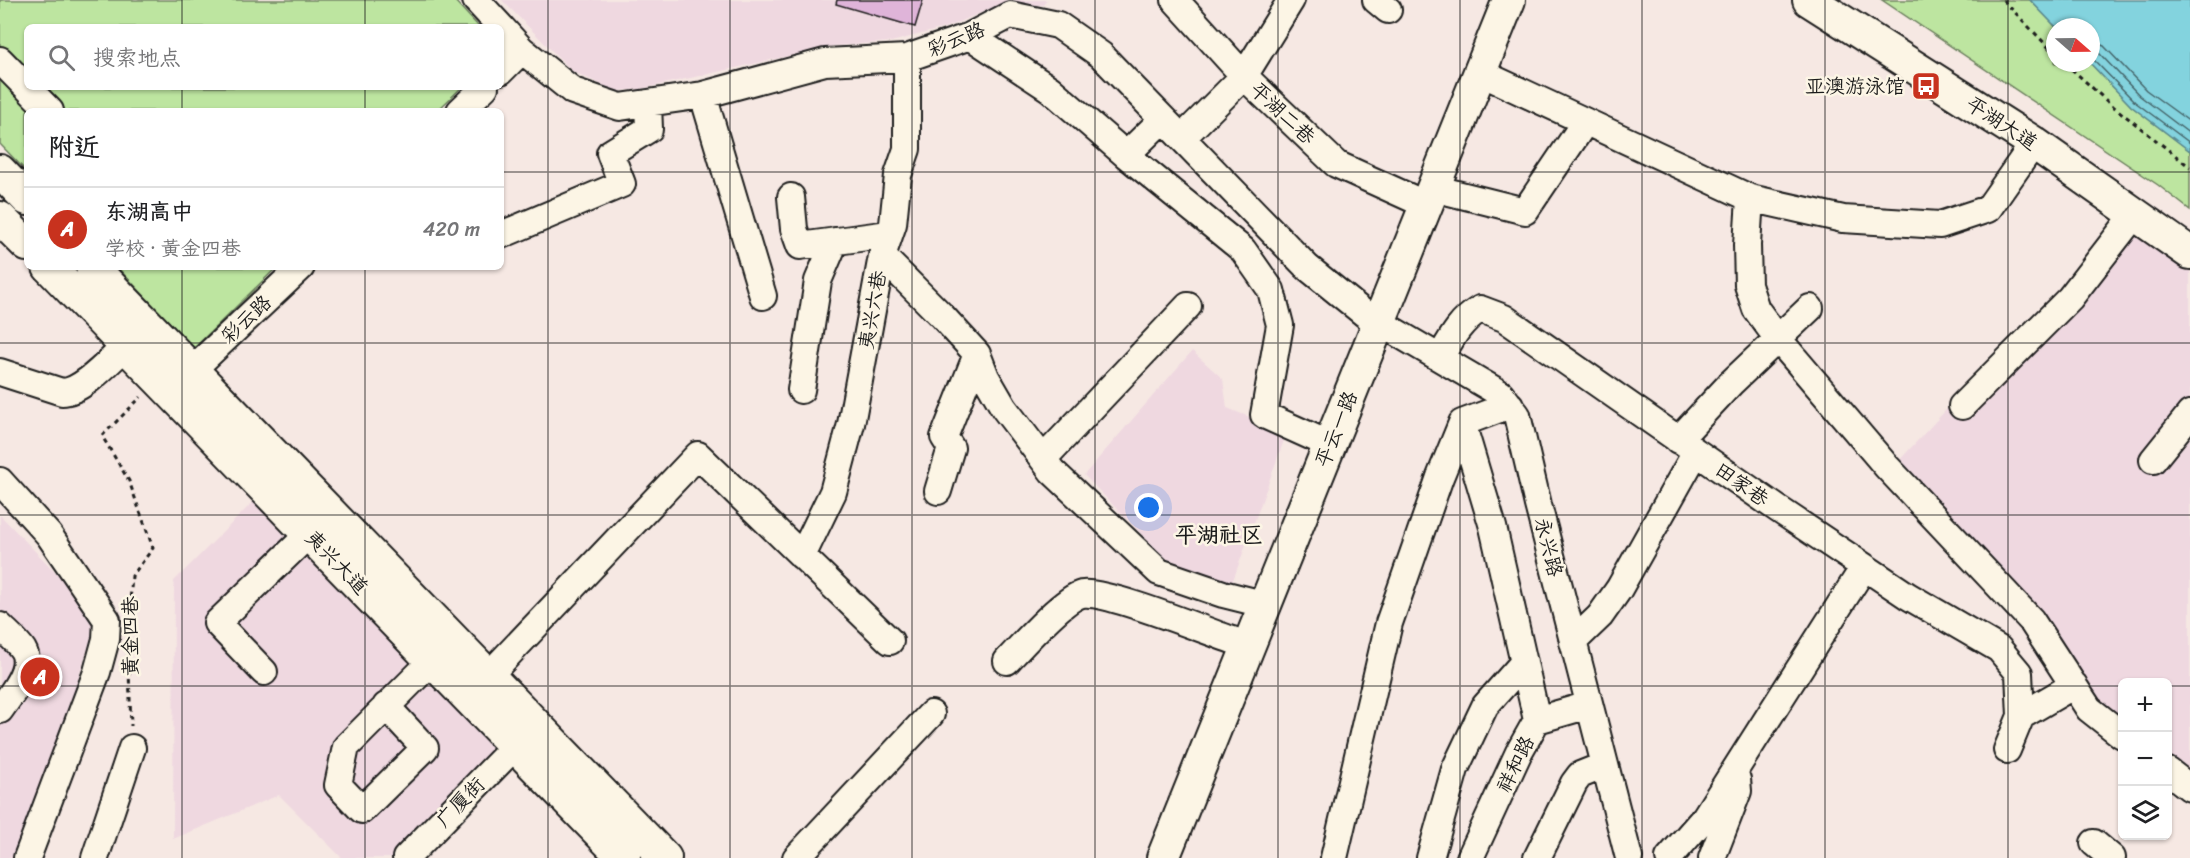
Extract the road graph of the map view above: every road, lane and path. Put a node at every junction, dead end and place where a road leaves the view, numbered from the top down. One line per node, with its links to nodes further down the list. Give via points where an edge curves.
1 (476, 0): 9 (street, 彩云路)
2 (1175, 0): 19 (street, 平湖二巷)
3 (1291, 0): 19 (street)
4 (1489, 0): 34 (main road, 平云一路)
5 (1509, 0): 17 (main road, 平云一路)
6 (1809, 0): 30 (main road, 平湖大道)
7 (1833, 0): 41 (main road, 平湖大道)
8 (2003, 0): 12 (path)
9 (498, 24)
10 (504, 30): 13 (street, 彩云路)
11 (970, 36): 14 (street, 彩云路); 27 (street, 彩云路, via 1010,15 1058,24 1101,55); 31 (street, via 1050,89)
12 (2046, 45)
13 (522, 50): 16 (street); 24 (street, 彩云路, via 573,91 620,107)
14 (907, 58): 23 (street, 彩云路, via 825,62); 44 (street, 夷兴六巷, via 907,149 898,175 893,224)
15 (0, 60): 20 (street)
16 (504, 68)
17 (1479, 72): 28 (street); 34 (main road, 平云一路)
18 (2075, 72): 32 (path)
19 (1244, 76): 29 (street); 34 (street, 平湖二巷, via 1336,164)
20 (24, 84)
21 (29, 90): 25 (street)
22 (482, 90): 26 (street)
23 (703, 95): 24 (street, 彩云路); 49 (street)
24 (648, 103): 40 (street, via 649,129 610,153 622,184)
25 (47, 108)
26 (463, 108)
27 (1163, 119): 29 (street, 彩云路); 31 (street)
28 (1585, 122): 34 (street, 平湖二巷, via 1524,211); 37 (street)
29 (1182, 138): 52 (street, 彩云路, via 1307,267)
30 (2034, 143): 37 (street, via 1988,209 1940,225 1843,219); 38 (main road, 平湖大道)
31 (1126, 155): 65 (street, via 1243,250 1271,290 1280,325 1264,415)
32 (2190, 167)
33 (0, 171): 35 (main road)
34 (1422, 193): 52 (main road, 平云一路)
35 (24, 196)
36 (790, 197): 42 (street, via 800,246)
37 (1750, 198): 53 (street, via 1748,285 1756,309)
38 (2135, 214): 45 (main road, 平湖大道); 62 (street, via 2070,298)
39 (0, 218): 43 (main road)
40 (504, 234)
41 (2190, 236)
42 (835, 241): 44 (street); 60 (street, via 818,281)
43 (24, 242)
44 (886, 245): 55 (street); 72 (street, 夷兴六巷, via 852,424 833,492)
45 (2190, 253)
46 (52, 270): 54 (main road, 夷兴大道)
47 (95, 270): 57 (main road, 夷兴大道)
48 (298, 270): 57 (street, 彩云路)
49 (762, 296)
50 (1188, 306): 67 (street)
51 (1810, 308): 53 (street)
52 (1372, 318): 56 (street, 永兴路); 65 (main road, 平云一路); 108 (main road, 平云一路)
53 (1778, 339): 66 (street, via 1732,382); 86 (street, via 1887,467 2031,620)
54 (127, 345): 58 (street, via 70,392); 59 (main road, 夷兴大道)
55 (977, 354): 67 (street, via 1004,408); 70 (street, via 944,437 951,448)
56 (1440, 358): 61 (street, 永兴路, via 1501,394); 66 (street, 田家巷, via 1455,331 1480,309 1504,318)
57 (191, 371): 85 (main road, 夷兴大道)
58 (0, 372)
59 (160, 379): 71 (main road, 夷兴大道); 75 (path, 黄金四巷, via 102,436 129,481 153,548 132,576)
60 (801, 390)
61 (1510, 405): 64 (street); 80 (street, 永兴路, via 1517,415)
62 (1962, 406)
63 (2190, 414): 68 (street)
64 (1462, 423): 83 (street); 109 (street, via 1389,623)
65 (1315, 438): 74 (main road, 平云一路)
66 (1687, 446): 73 (street, 田家巷); 80 (street, via 1618,589 1600,616)
67 (1043, 459): 74 (street, via 1159,572)
68 (2153, 460)
69 (0, 481): 101 (street, via 49,535 107,620 97,672)
70 (938, 491)
71 (309, 534): 81 (main road, 夷兴大道); 84 (street, via 217,623)
72 (802, 556): 78 (street); 85 (street, via 698,455)
73 (1864, 567): 91 (street, 田家巷, via 1999,649 2019,673); 98 (street)
74 (1251, 601): 79 (main road, 平云一路)
75 (128, 623)
76 (0, 626): 89 (street, via 24,651 27,664)
77 (128, 634): 95 (path, 黄金四巷)
78 (890, 641)
79 (1235, 641): 82 (street, via 1109,597 1081,594 1057,610); 107 (main road, 平云一路)
80 (1573, 642): 87 (street, 永兴路)
81 (432, 661): 88 (street); 94 (main road, 夷兴大道)
82 (1007, 661)
83 (1524, 662): 92 (street); 110 (street, via 1485,706 1455,769)
84 (264, 672)
85 (488, 676): 105 (main road, 夷兴大道)
86 (2074, 685): 91 (street); 93 (street, via 2090,709)
87 (1589, 705): 92 (street, 祥和路); 97 (street, 永兴路)
88 (386, 706)
89 (0, 710)
90 (931, 714): 106 (street)
91 (2021, 716): 96 (street, 田家巷)
92 (1537, 720): 111 (street, 祥和路)
93 (2118, 732)
94 (514, 746): 103 (street, 广厦街); 104 (main road, 夷兴大道)
95 (132, 748): 102 (street)
96 (2007, 750)
97 (1605, 765): 112 (street, via 1580,775 1574,783); 113 (street, 永兴路)
98 (1732, 774): 114 (street, via 1705,817); 115 (street, via 1737,779 1738,791)
99 (2172, 774): 100 (street)
100 (2190, 788)
101 (27, 858)
102 (95, 858)
103 (406, 858)
104 (624, 858)
105 (665, 858)
106 (796, 858)
107 (1149, 858)
108 (1163, 858)
109 (1334, 858)
110 (1430, 858)
111 (1470, 858)
112 (1537, 858)
113 (1629, 858)
114 (1669, 858)
115 (1712, 858)

